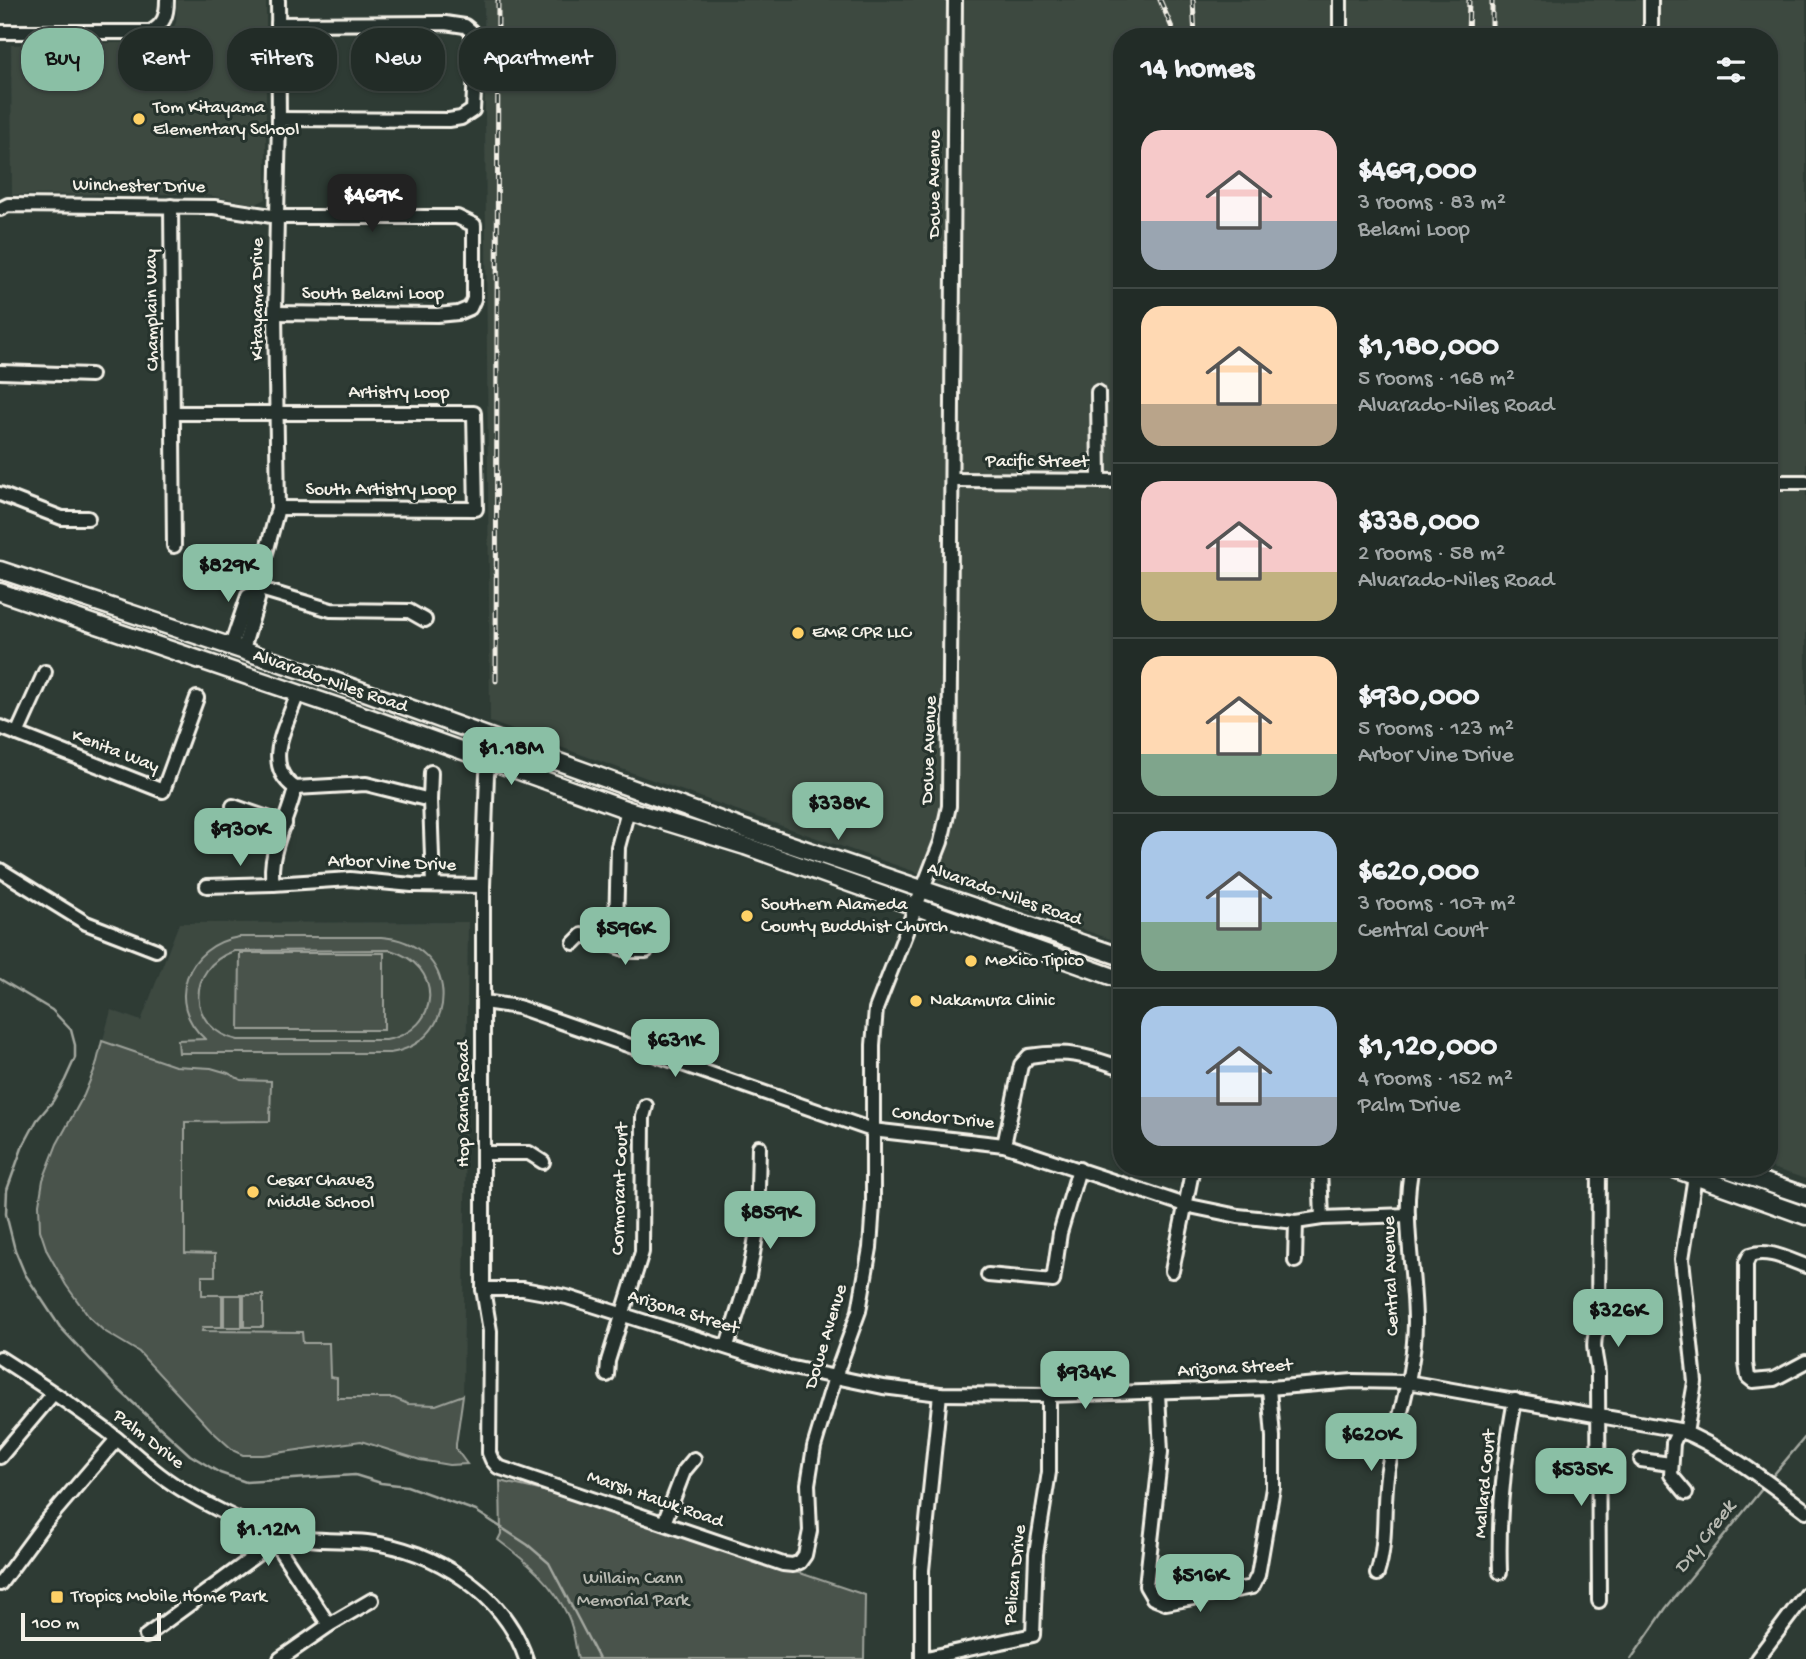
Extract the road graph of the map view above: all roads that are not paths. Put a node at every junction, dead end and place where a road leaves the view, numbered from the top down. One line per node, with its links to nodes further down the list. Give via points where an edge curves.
1 (167, 0): 9 (street, via 164,21 150,32)
2 (278, 0): 6 (street, Kitayama Drive)
3 (956, 0): 22 (street, Dowe Avenue)
4 (1340, 0): 7 (street)
5 (1651, 0): 8 (street)
6 (278, 24): 10 (street, Kitayama Drive); 10 (street, via 445,23 465,26 474,40 473,110 461,118)
7 (1340, 28)
8 (1651, 28)
9 (0, 32)
10 (279, 119): 13 (street, Kitayama Drive)
11 (172, 206): 12 (street, Winchester Drive, via 8,205); 13 (street, Winchester Drive); 20 (street, Champlain Way)
12 (0, 209)
13 (278, 217): 14 (street, Winchester Drive, via 446,217); 15 (street, Kitayama Drive)
14 (474, 225): 15 (street, South Belami Loop, via 474,299 470,308 436,315)
15 (275, 313): 19 (street, Kitayama Drive)
16 (0, 372): 17 (street)
17 (90, 375)
18 (1098, 392): 23 (street)
19 (278, 412): 20 (street); 21 (street, Artistry Loop, via 474,413); 28 (street, Kitayama Drive)
20 (174, 413): 30 (street, Champlain Way)
21 (476, 460): 28 (street, South Artistry Loop, via 476,509)
22 (953, 480): 23 (street, Pacific Street); 54 (street, Dowe Avenue, via 951,789 946,824)
23 (1099, 481): 24 (street, Pacific Street)
24 (1113, 481)
25 (1778, 482): 26 (street)
26 (1806, 482)
27 (0, 494): 29 (street, via 62,518)
28 (278, 508): 32 (street, Kitayama Drive)
29 (88, 518)
30 (174, 547)
31 (0, 570): 35 (main road, Alvarado-Niles Road)
32 (256, 591): 34 (street, via 331,610 409,611); 35 (street, Kitayama Drive, via 258,599)
33 (0, 592): 37 (main road, Alvarado-Niles Road)
34 (425, 621)
35 (237, 648): 41 (main road, Alvarado-Niles Road)
36 (45, 672): 40 (street)
37 (298, 693): 42 (main road, Alvarado-Niles Road); 44 (street, via 277,755 280,774)
38 (197, 698): 40 (street, Kenita Way, via 163,791)
39 (0, 727): 40 (street, Kenita Way)
40 (17, 734)
41 (496, 740): 42 (street, Hop Ranch Road); 54 (main road, Alvarado-Niles Road)
42 (490, 760): 47 (main road, Alvarado-Niles Road); 53 (street, Hop Ranch Road)
43 (431, 772): 45 (street)
44 (295, 788): 45 (street, via 366,784); 48 (street)
45 (430, 800): 51 (street)
46 (233, 806): 48 (street)
47 (628, 810): 55 (main road, Alvarado-Niles Road); 57 (street, via 618,847 616,928)
48 (285, 824): 50 (street, via 272,860)
49 (0, 870): 58 (street, via 86,923)
50 (273, 884): 51 (street, Arbor Vine Drive, via 350,879); 52 (street, Arbor Vine Drive)
51 (433, 885): 53 (street, Arbor Vine Drive)
52 (207, 886)
53 (484, 886): 62 (street, Hop Ranch Road)
54 (921, 890): 55 (street, Dowe Avenue); 60 (main road, Alvarado-Niles Road)
55 (915, 906): 61 (main road, Alvarado-Niles Road); 65 (street, Dowe Avenue, via 876,1009)
56 (574, 943): 57 (street, via 582,935)
57 (610, 944): 59 (street)
58 (156, 950)
59 (646, 951)
60 (1113, 954)
61 (1113, 977)
62 (484, 1002): 65 (street, Condor Drive, via 518,1007); 68 (street, Hop Ranch Road)
63 (1113, 1065): 66 (street, via 1081,1054 1029,1056 1021,1065)
64 (646, 1106): 88 (street, Cormorant Court, via 642,1252)
65 (873, 1130): 66 (street, Condor Drive); 93 (street, Dowe Avenue, via 870,1248 859,1311)
66 (1004, 1145): 70 (street, Condor Drive)
67 (759, 1147): 89 (street, via 755,1242)
68 (483, 1153): 69 (street, via 529,1153); 87 (street, Hop Ranch Road)
69 (542, 1162)
70 (1079, 1170): 78 (street, Condor Drive); 86 (street, via 1060,1233 1053,1281)
71 (1191, 1176): 78 (street)
72 (1320, 1176): 81 (street)
73 (1411, 1176): 79 (street, Central Avenue)
74 (1599, 1176): 101 (street, via 1598,1329 1594,1336)
75 (1695, 1176): 80 (main road); 102 (street, via 1682,1259 1695,1382)
76 (1747, 1176): 77 (main road)
77 (1806, 1196)
78 (1185, 1205): 82 (street, Condor Drive); 85 (street)
79 (1408, 1215): 81 (street, Condor Drive); 94 (street, Central Avenue, via 1415,1342)
80 (1806, 1216)
81 (1322, 1218): 82 (street, Condor Drive)
82 (1296, 1222): 83 (street)
83 (1295, 1261)
84 (1806, 1266): 91 (street, via 1770,1254 1750,1255 1746,1263 1745,1343 1747,1373 1756,1382 1774,1380)
85 (1172, 1271)
86 (988, 1275)
87 (483, 1289): 88 (street, Arizona Street, via 523,1289 567,1297); 108 (street, Hop Ranch Road, via 490,1331 489,1452)
88 (622, 1315): 89 (street, Arizona Street); 92 (street, Cormorant Court)
89 (727, 1346): 93 (street, Arizona Street)
90 (0, 1358): 97 (street, Palm Drive)
91 (1806, 1362)
92 (607, 1375)
93 (835, 1377): 98 (street, Arizona Street); 116 (street, Dowe Avenue, via 811,1463 808,1543)
94 (1407, 1382): 95 (street, Arizona Street); 100 (street, Arizona Street); 118 (street, Central Avenue, via 1388,1470 1383,1555)
95 (1269, 1388): 96 (street, Arizona Street); 96 (street, via 1273,1488 1258,1575 1252,1587 1166,1603 1153,1598 1146,1587 1161,1452)
96 (1158, 1392): 99 (street, Arizona Street)
97 (53, 1394): 103 (street, Palm Drive); 104 (street)
98 (940, 1394): 99 (street, Arizona Street); 99 (street, Pelican Drive, via 922,1570 922,1659 1033,1635 1036,1554 1049,1472)
99 (1049, 1395)
100 (1515, 1400): 101 (street, Arizona Street); 117 (street, Mallard Court, via 1501,1497)
101 (1597, 1415): 102 (street, Arizona Street); 122 (street)
102 (1682, 1432): 107 (street, via 1673,1443); 110 (street, Arizona Street, via 1751,1470)
103 (117, 1439): 112 (street, Palm Drive, via 178,1487); 119 (street)
104 (0, 1457)
105 (694, 1459): 111 (street, via 684,1471)
106 (1641, 1460): 107 (street)
107 (1670, 1464): 109 (street, via 1671,1475)
108 (498, 1467): 111 (street, Marsh Hawk Road)
109 (1686, 1493)
110 (1806, 1511)
111 (664, 1523): 116 (street, Marsh Hawk Road, via 783,1564)
112 (267, 1531): 113 (street, Palm Drive); 114 (street)
113 (288, 1536): 115 (street); 126 (street, Palm Drive, via 367,1542 431,1560 464,1578 499,1609)
114 (266, 1548): 115 (street); 124 (street)
115 (280, 1550): 123 (street)
116 (800, 1562)
117 (1500, 1573)
118 (1377, 1574)
119 (0, 1584)
120 (1806, 1594): 127 (street)
121 (372, 1600): 123 (street)
122 (1599, 1601)
123 (329, 1625): 125 (street)
124 (146, 1636)
125 (280, 1659)
126 (526, 1659)
127 (1757, 1659)

